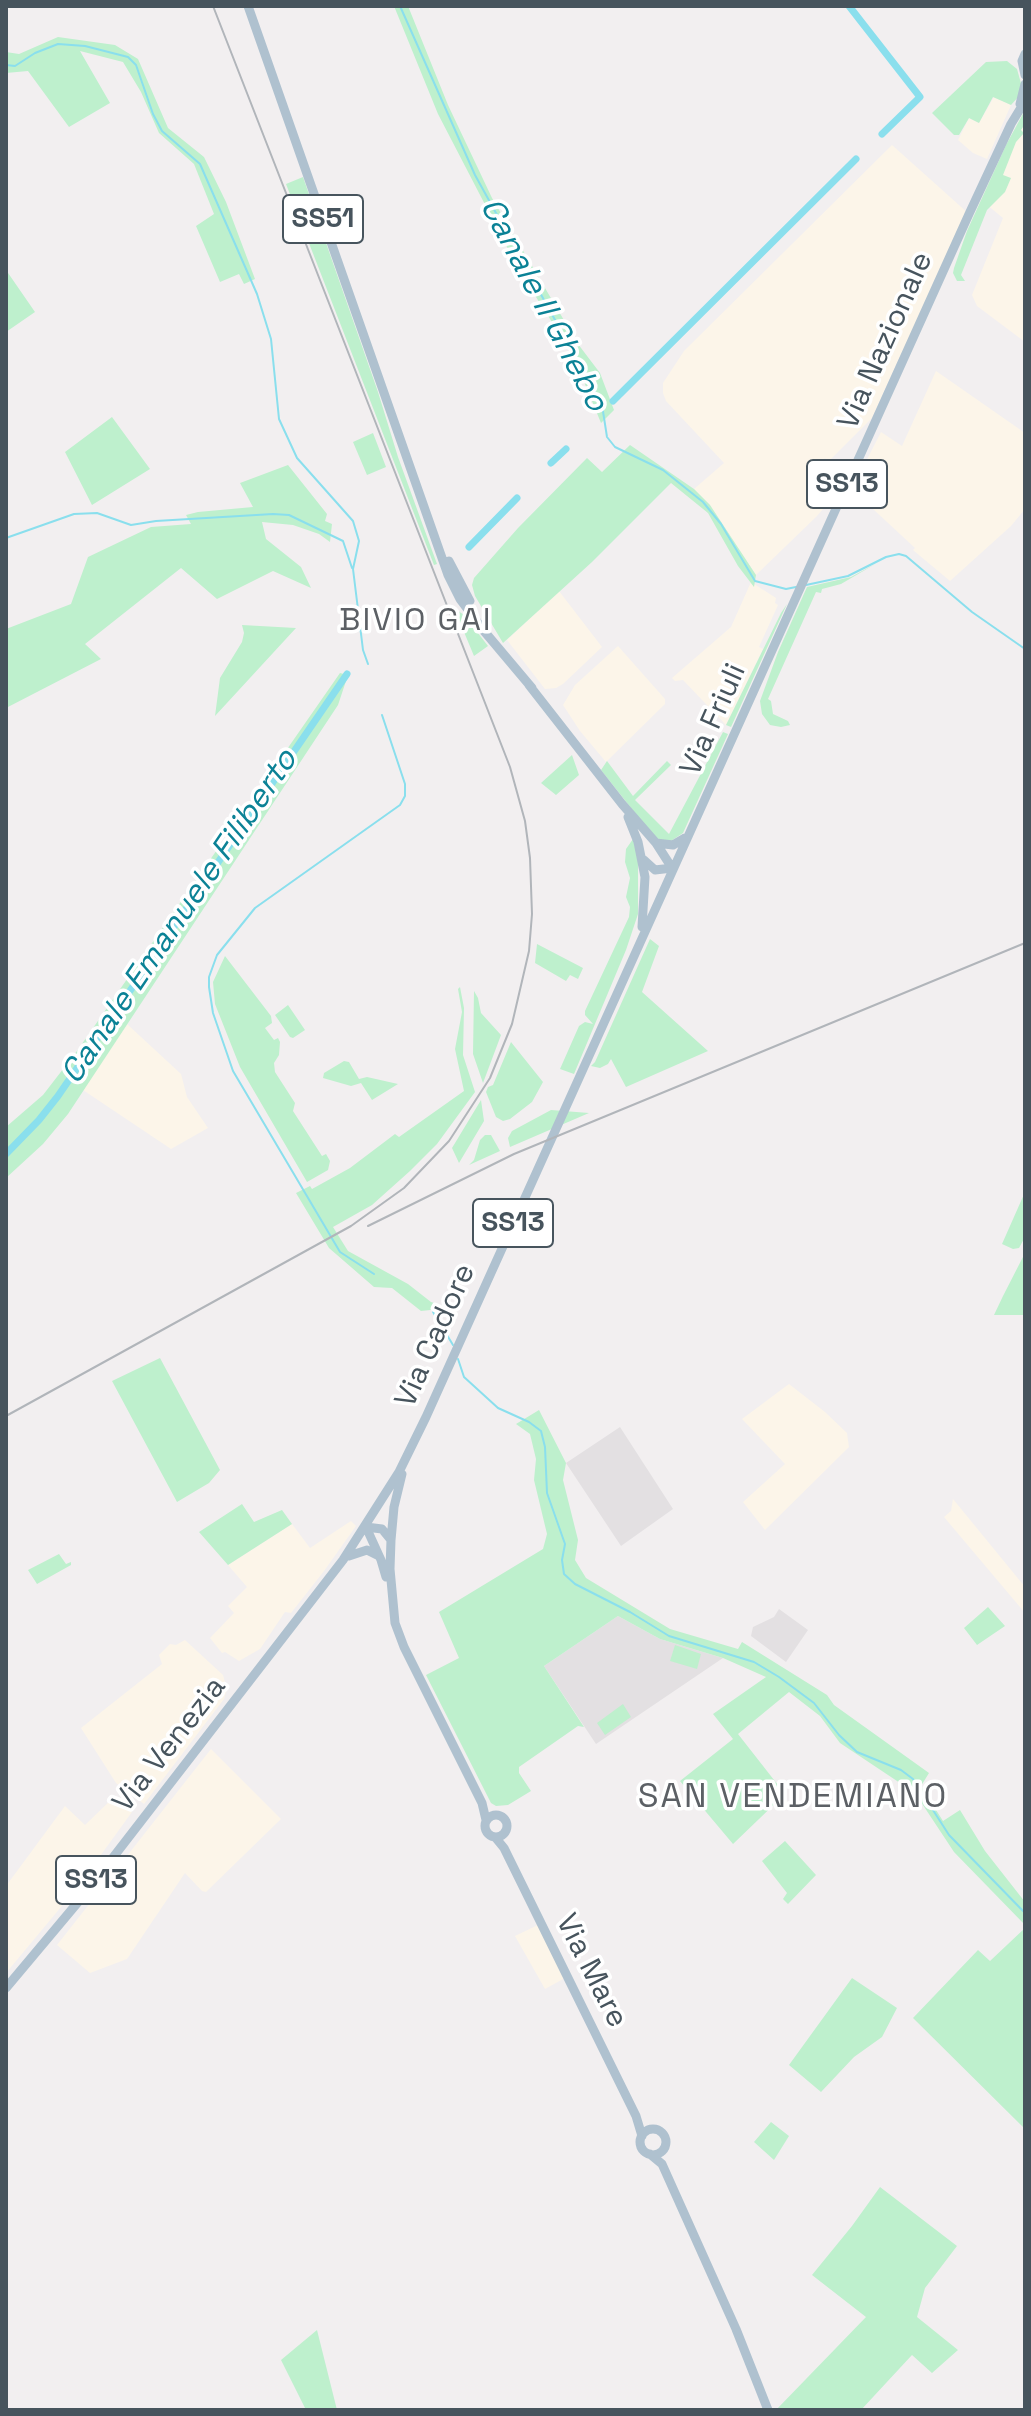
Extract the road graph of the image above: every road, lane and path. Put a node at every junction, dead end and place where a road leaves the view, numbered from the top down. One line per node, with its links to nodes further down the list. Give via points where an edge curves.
1 (248, 6): 8 (main road, Via Cadore / SS51, via 456,585)
2 (1025, 54): 3 (main road)
3 (1025, 75)
4 (1025, 84): 6 (main road, Via Nazionale / SS13)
5 (1025, 101): 6 (main road, Via Nazionale / SS13)
6 (1018, 111): 7 (main road, Via Nazionale / SS13)
7 (799, 591): 9 (main road, Via Friuli / SS13)
8 (622, 804): 10 (main road, Via Cadore / SS51); 11 (main road, Via Cadore / SS51)
9 (688, 836): 10 (main road, via 673,845); 12 (main road, Via Friuli / SS13)
10 (656, 843): 12 (main road, Via Cadore / SS51)
11 (641, 857): 12 (main road, via 655,870); 13 (main road, Via Cadore / SS51, via 646,895)
12 (672, 868): 13 (main road, Via Cadore / SS13)
13 (639, 942): 14 (main road, Via Cadore / SS13)
14 (407, 1456): 15 (main road, Via Cadore / SS13); 16 (main road)
15 (366, 1527): 16 (main road, via 382,1529); 17 (main road, Via Venezia / SS13); 18 (main road)
16 (391, 1540): 19 (main road)
17 (343, 1560): 18 (main road, via 363,1550 374,1551); 22 (main road, Via Venezia / SS13)
18 (381, 1560): 19 (main road)
19 (392, 1604): 20 (main road, via 404,1647)
20 (491, 1818): 21 (main road, via 487,1832); 21 (main road, via 505,1820)
21 (500, 1835): 23 (main road, Via Mare)
22 (6, 1988)
23 (646, 2133): 24 (main road, Via Mare, via 660,2131); 25 (main road, Via Mare, via 641,2147)
24 (662, 2150): 25 (main road); 26 (main road, Via Mare)
25 (650, 2154): 26 (main road, Via Mare)
26 (662, 2164): 27 (main road, Via Mare)
27 (768, 2410)

